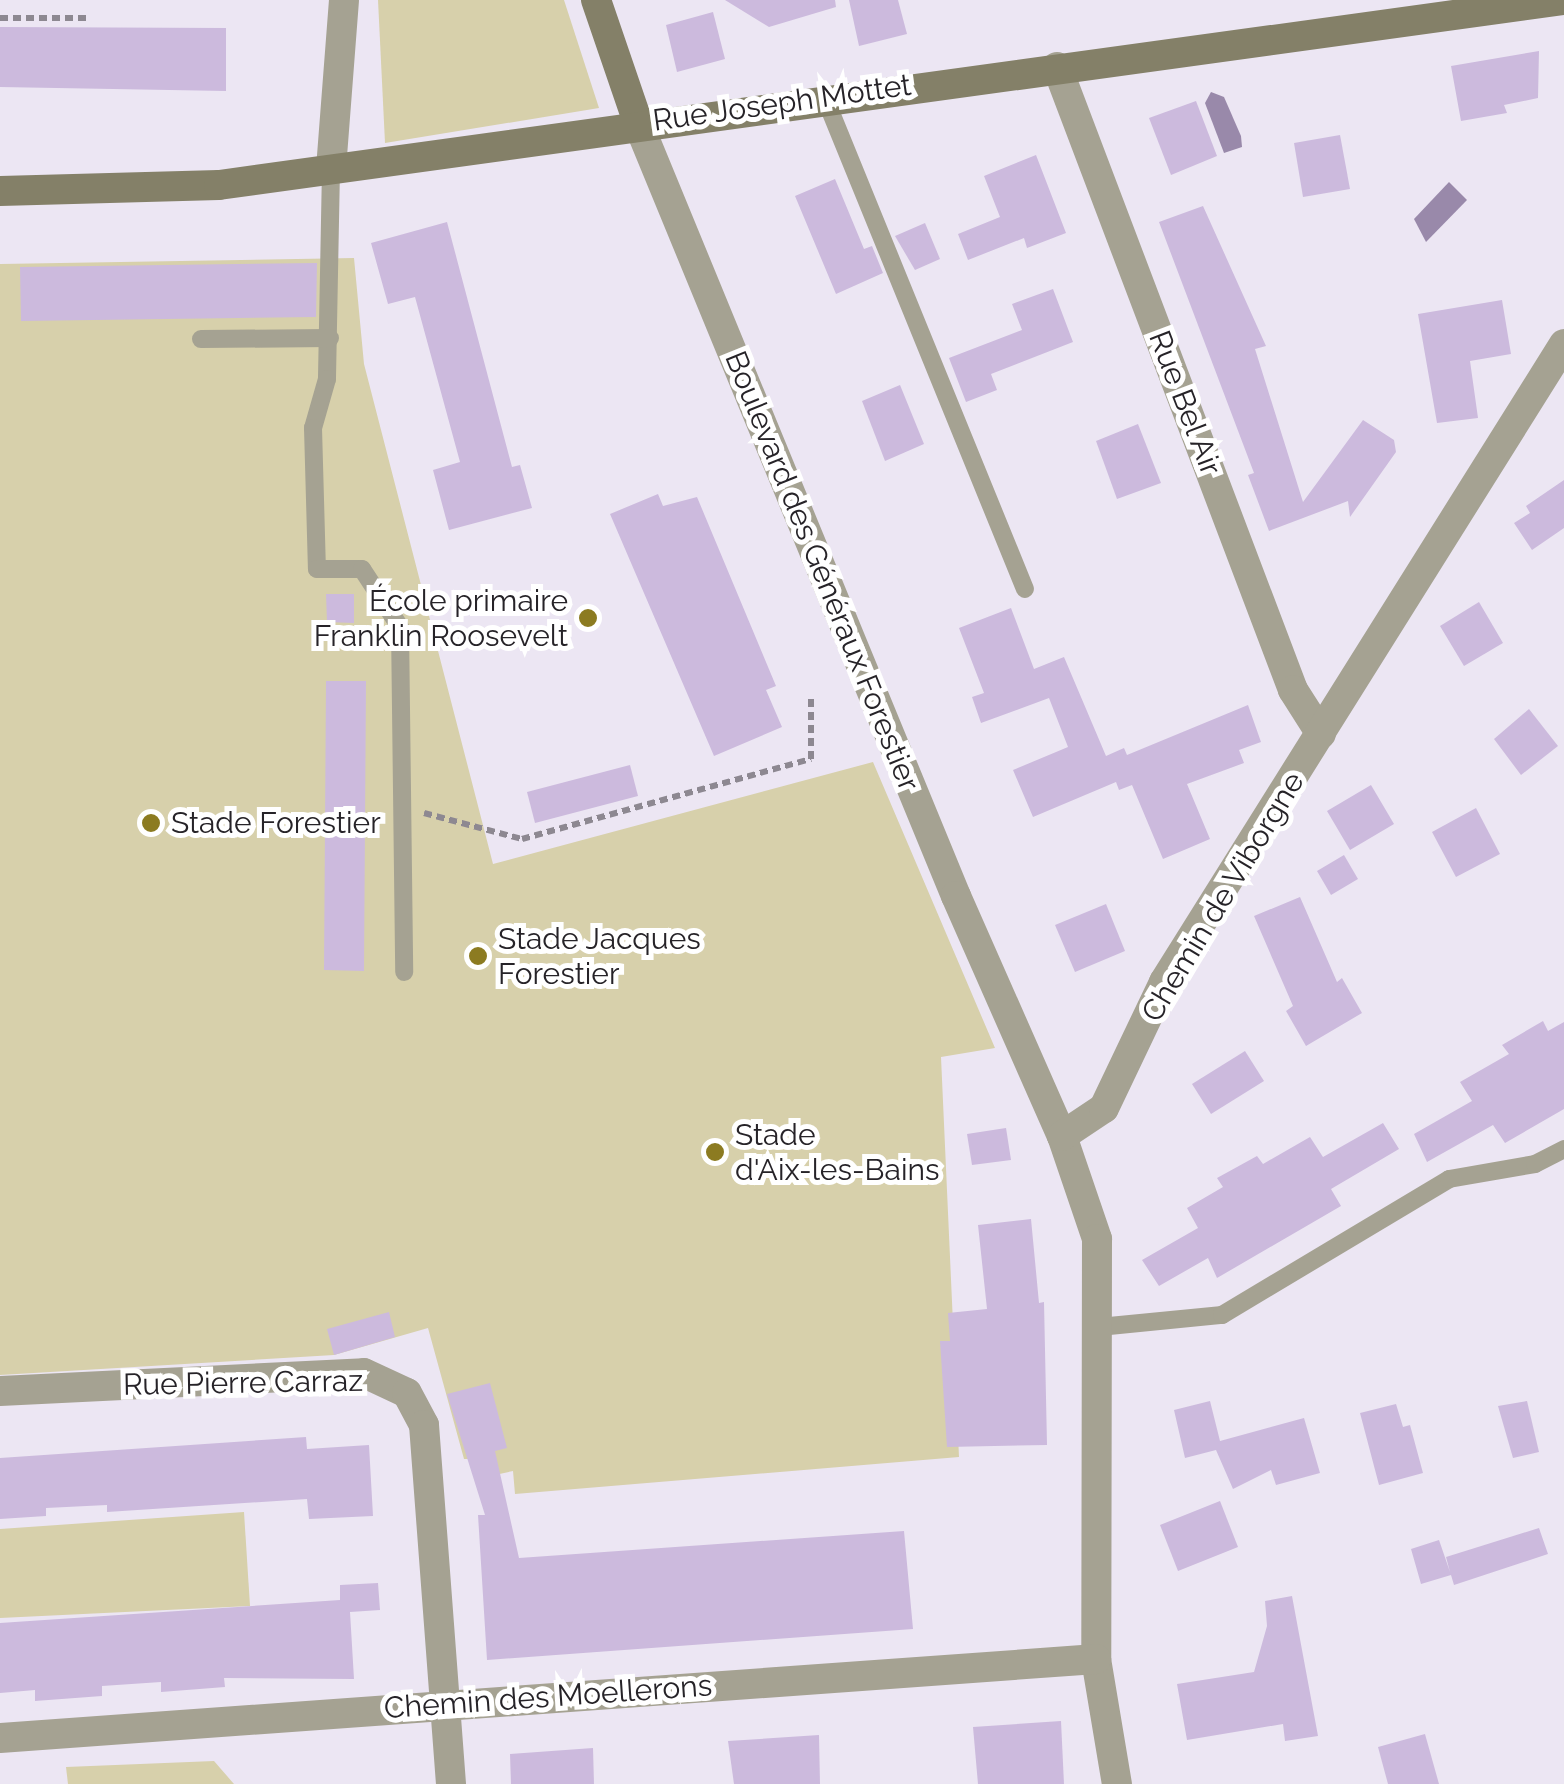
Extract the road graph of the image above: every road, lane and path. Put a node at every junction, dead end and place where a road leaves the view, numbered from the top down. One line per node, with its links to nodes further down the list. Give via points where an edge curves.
1 (344, 0): 9 (street)
2 (596, 0): 8 (street, Boulevard des Généraux Forestier)
3 (1563, 0): 6 (street, Rue Joseph Mottet)
4 (0, 18): 5 (path)
5 (89, 18)
6 (1057, 67): 7 (street, Rue Joseph Mottet); 16 (street, Rue Bel Air, via 1292,690)
7 (825, 98): 8 (street, Rue Joseph Mottet); 14 (lane)
8 (638, 123): 9 (street, Rue Joseph Mottet); 19 (street, Boulevard des Généraux Forestier, via 956,896)
9 (331, 169): 10 (street, Rue Joseph Mottet, via 219,185); 11 (lane)
10 (0, 191)
11 (330, 338): 12 (lane); 17 (lane, via 313,428 317,569 362,568 400,627)
12 (201, 339)
13 (1564, 344): 16 (street, Chemin de Viborgne)
14 (1025, 589)
15 (810, 696): 17 (path, via 811,759 522,839)
16 (1321, 734): 19 (street, Chemin de Viborgne, via 1164,982 1104,1108)
17 (402, 807): 18 (lane)
18 (404, 972)
19 (1062, 1136): 21 (street, via 1097,1239)
20 (1564, 1148): 21 (lane, via 1535,1164 1449,1178 1222,1315)
21 (1100, 1327): 23 (street)
22 (0, 1392): 24 (street, Rue Pierre Carraz, via 364,1373 407,1393 424,1425)
23 (1096, 1659): 24 (street, Chemin des Moellerons); 27 (street)
24 (446, 1704): 25 (street, Chemin des Moellerons); 26 (street, Rue Pierre Carraz)
25 (0, 1738)
26 (451, 1784)
27 (1117, 1784)

